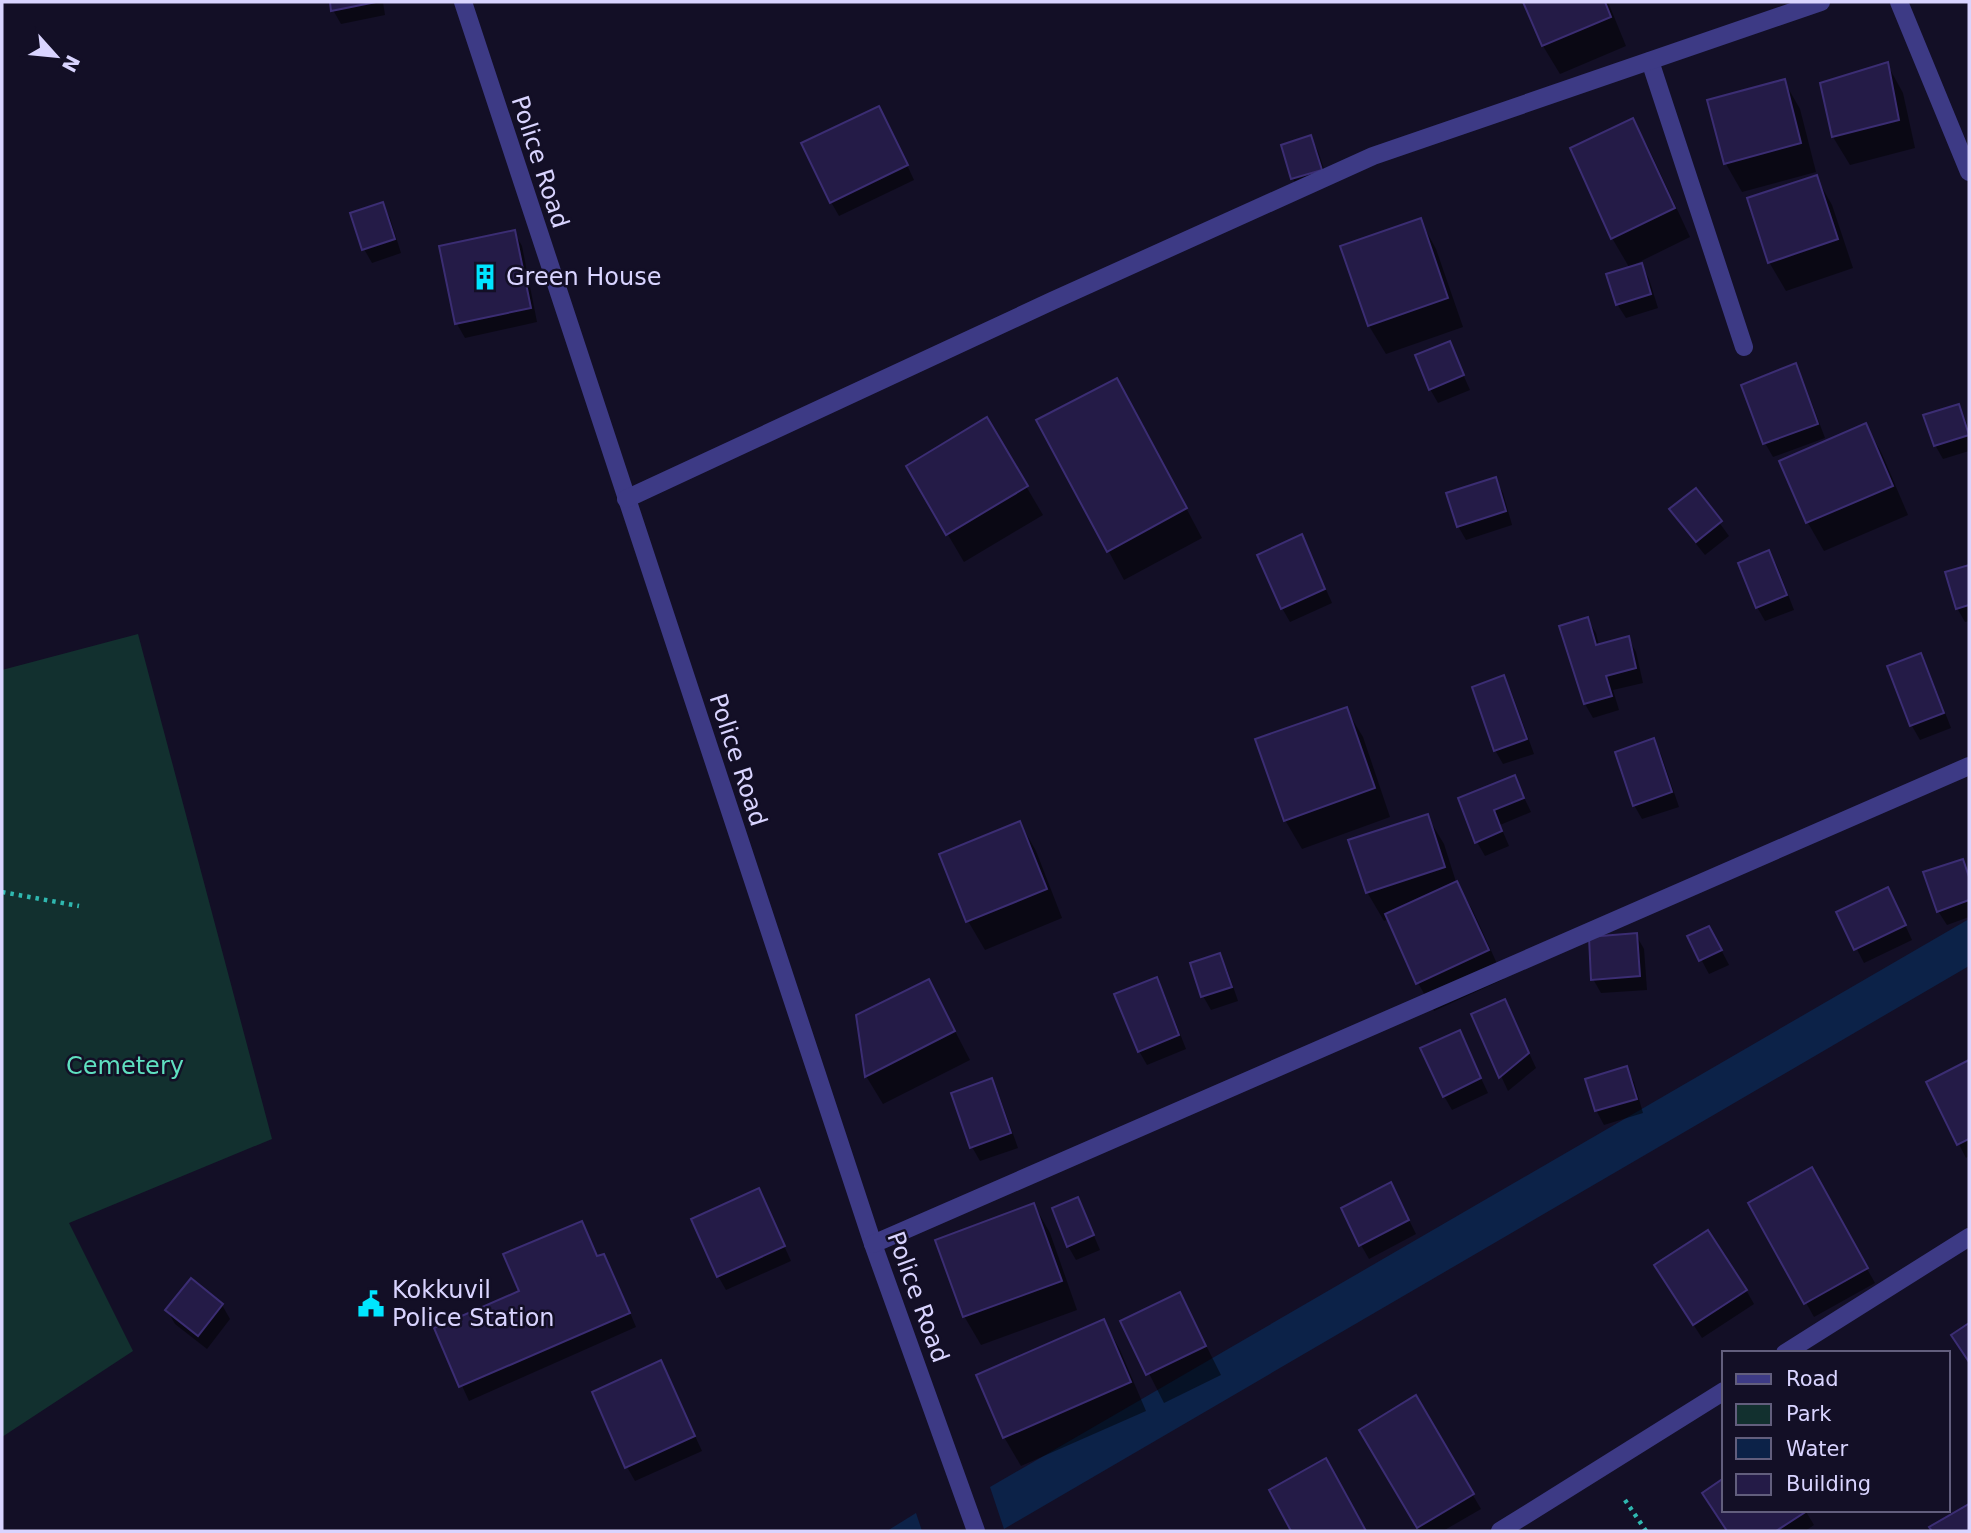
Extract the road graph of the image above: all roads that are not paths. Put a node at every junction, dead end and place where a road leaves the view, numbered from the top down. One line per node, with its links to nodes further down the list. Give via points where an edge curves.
1 (463, 2): 7 (street, Police Road)
2 (1821, 2): 4 (street)
3 (1899, 2): 5 (street)
4 (1650, 61): 6 (street); 7 (street, via 1373,156)
5 (1969, 172)
6 (1744, 347)
7 (626, 499): 10 (street, Police Road)
8 (1969, 766): 10 (street)
9 (1969, 1237): 11 (street)
10 (873, 1244): 13 (street, Police Road)
11 (1788, 1351)
12 (1722, 1392): 14 (street)
13 (976, 1531)
14 (1500, 1531)

